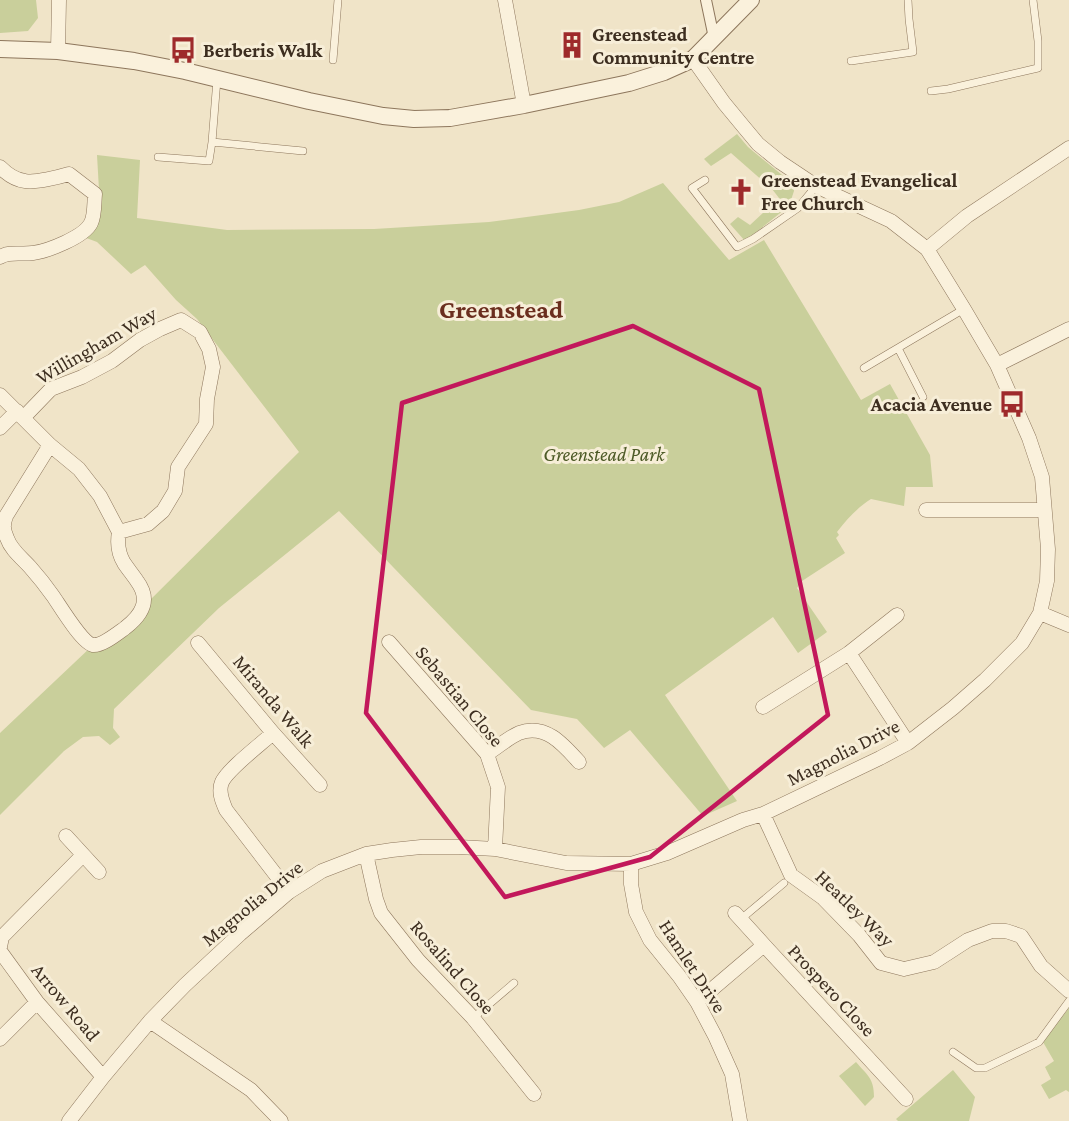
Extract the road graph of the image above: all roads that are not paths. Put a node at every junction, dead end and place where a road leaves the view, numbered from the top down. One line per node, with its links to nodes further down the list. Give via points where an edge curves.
1 (59, 0): 10 (street)
2 (338, 0): 12 (lane)
3 (505, 0): 16 (street)
4 (706, 0): 8 (street)
5 (751, 0): 8 (street)
6 (908, 0): 13 (lane, via 913,52)
7 (1033, 0): 15 (lane, via 1038,68)
8 (714, 38): 11 (street)
9 (0, 49): 10 (street)
10 (58, 51): 14 (street, via 134,61)
11 (693, 59): 16 (street, via 629,83); 23 (street, Magnolia Drive, via 758,144)
12 (333, 60)
13 (851, 61)
14 (217, 79): 16 (street, via 309,101 414,119 450,118); 17 (lane)
15 (931, 91)
16 (524, 105)
17 (212, 142): 19 (lane); 20 (lane, via 209,161)
18 (1069, 148): 24 (street, via 967,216)
19 (303, 151)
20 (158, 157)
21 (0, 167): 25 (street, via 26,181 69,174 95,194 92,222 85,232 33,253)
22 (705, 180): 23 (lane, via 692,188 737,247 798,208)
23 (816, 186): 24 (street, Magnolia Drive, via 891,221)
24 (927, 249): 26 (street, Magnolia Drive)
25 (0, 257)
26 (964, 309): 28 (lane); 29 (street, Magnolia Drive)
27 (1069, 329): 29 (street)
28 (898, 348): 30 (lane); 32 (lane)
29 (996, 365): 37 (street, Magnolia Drive, via 1042,477)
30 (864, 368)
31 (0, 395): 33 (street)
32 (923, 397)
33 (20, 414): 34 (street); 35 (street); 38 (street, Willingham Way, via 51,389 112,361 160,328 181,320 200,332 213,367 206,424 178,467 174,491 163,512 148,524)
34 (0, 428)
35 (50, 445): 38 (street, via 79,469 100,496); 38 (street, via 3,525 10,546 93,645 109,640 139,616 144,600 117,543)
36 (926, 510): 37 (street)
37 (1044, 510): 39 (street, Magnolia Drive, via 1047,581)
38 (119, 532)
39 (1040, 613): 41 (street); 47 (street, Magnolia Drive, via 1022,643 985,680)
40 (897, 615): 44 (street)
41 (1069, 625)
42 (389, 642): 48 (street, Sebastian Close)
43 (198, 643): 46 (street, Miranda Walk)
44 (849, 653): 45 (street); 47 (street)
45 (763, 707)
46 (273, 733): 50 (street, Miranda Walk); 59 (street, via 228,773 221,784 220,797)
47 (908, 743): 51 (street, Magnolia Drive)
48 (487, 754): 49 (street, via 518,734 532,730 545,732 561,742); 53 (street, Sebastian Close, via 498,788)
49 (579, 762)
50 (320, 785)
51 (763, 814): 56 (street, Magnolia Drive); 65 (street, Heatley Way, via 791,875 823,898 881,963 904,969 934,962 968,940 992,931 1006,931 1021,936 1041,966)
52 (66, 836): 55 (street)
53 (495, 849): 54 (street, Magnolia Drive, via 421,847); 56 (street, Magnolia Drive, via 566,863)
54 (366, 854): 59 (street, Magnolia Drive, via 322,871); 69 (street, Rosalind Close, via 381,913 418,960)
55 (83, 855): 57 (street); 62 (street, via 2,937)
56 (631, 864): 68 (street, Hamlet Drive, via 636,912 650,940)
57 (99, 872)
58 (784, 884): 60 (lane)
59 (289, 892): 70 (street, Magnolia Drive, via 240,933)
60 (738, 916): 61 (street)
61 (764, 945): 68 (street, Prospero Close); 75 (street, Prospero Close)
62 (0, 947)
63 (0, 951): 67 (street, Arrow Road)
64 (514, 983): 69 (lane)
65 (1069, 991)
66 (1069, 1001): 72 (lane, via 1040,1042 985,1068 976,1068)
67 (37, 1002): 71 (street); 73 (street, Arrow Road)
68 (697, 1002): 78 (street, Hamlet Drive, via 732,1074)
69 (473, 1018): 74 (street, Rosalind Close)
70 (150, 1021): 73 (street, Magnolia Drive); 77 (street, via 251,1090)
71 (0, 1039)
72 (953, 1052)
73 (103, 1077): 76 (street, Magnolia Drive)
74 (534, 1094)
75 (906, 1099)
76 (69, 1121)
77 (281, 1121)
78 (740, 1121)

